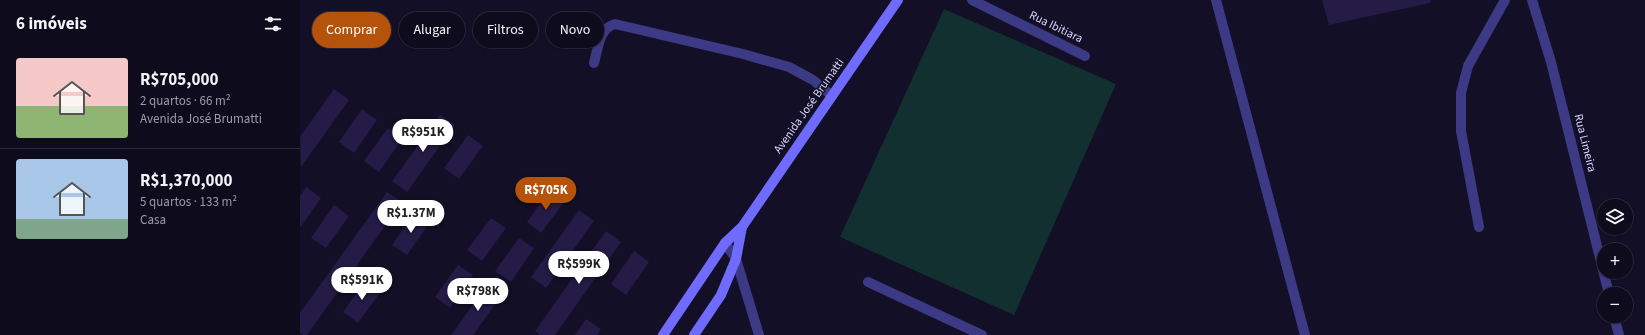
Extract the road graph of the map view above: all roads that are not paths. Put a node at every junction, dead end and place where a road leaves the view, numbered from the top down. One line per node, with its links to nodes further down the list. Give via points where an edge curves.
1 (898, 0): 8 (main road, Avenida José Brumatti)
2 (972, 0): 6 (street, Rua Ibitiara)
3 (1216, 0): 20 (street)
4 (1505, 0): 10 (street, via 1468,66 1462,93 1461,131)
5 (1532, 0): 14 (street, Rua Limeira, via 1551,62)
6 (1085, 56)
7 (594, 63): 8 (street, via 603,31 608,26 616,24 789,67 813,80)
8 (832, 96): 9 (main road, Avenida José Brumatti)
9 (742, 227): 11 (main road, Avenida José Brumatti); 12 (main road, Avenida José Brumatti)
10 (1479, 227)
11 (725, 244): 12 (street); 16 (main road, Avenida José Brumatti)
12 (736, 259): 17 (main road, Avenida José Brumatti, via 721,295); 18 (street)
13 (868, 282): 19 (street)
14 (1607, 287)
15 (1616, 323): 21 (street)
16 (663, 335)
17 (694, 335)
18 (759, 335)
19 (982, 335)
20 (1305, 335)
21 (1619, 335)

